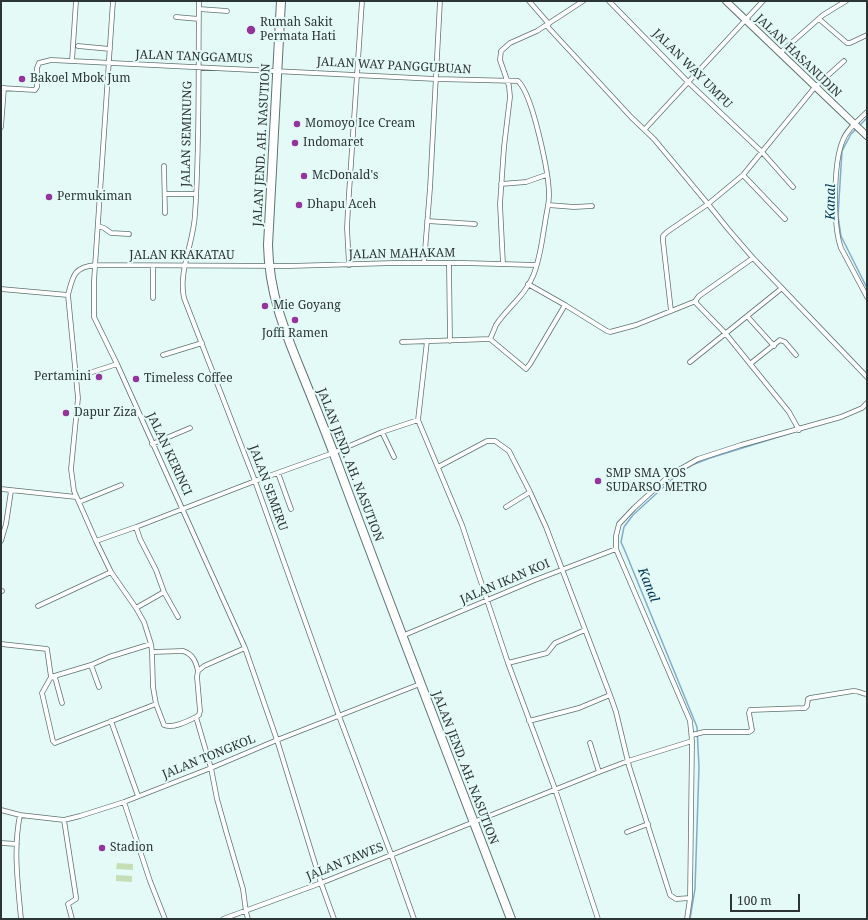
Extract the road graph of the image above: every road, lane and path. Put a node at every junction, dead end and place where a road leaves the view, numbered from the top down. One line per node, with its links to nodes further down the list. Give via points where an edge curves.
1 (76, 1): 24 (street)
2 (113, 1): 22 (street, JALAN KERINCI)
3 (199, 1): 13 (street, JALAN SEMINUNG)
4 (281, 1): 28 (highway, JALAN JEND. AH. NASUTION)
5 (362, 1): 29 (street)
6 (440, 1): 30 (street)
7 (529, 1): 19 (street)
8 (583, 1): 19 (street)
9 (609, 1): 32 (street, JALAN WAY UMPU)
10 (726, 1): 18 (main road, JALAN HASANUDIN)
11 (763, 1): 18 (street)
12 (846, 1): 17 (street)
13 (199, 9): 14 (street); 16 (street, JALAN SEMINUNG)
14 (227, 11)
15 (176, 17): 16 (street)
16 (199, 18): 27 (street, JALAN SEMINUNG)
17 (819, 19): 20 (street, via 848,43); 23 (street)
18 (746, 20): 23 (main road, JALAN HASANUDIN); 32 (street)
19 (548, 25): 31 (street, via 510,43 501,51 500,60); 38 (street, via 631,117)
20 (867, 35)
21 (78, 46): 22 (street)
22 (110, 49): 26 (street, JALAN KERINCI)
23 (780, 53): 33 (main road, JALAN HASANUDIN)
24 (72, 61): 26 (street, JALAN TANGGAMUS); 34 (street, JALAN TANGGAMUS, via 39,62 35,90)
25 (844, 61): 33 (street)
26 (109, 64): 27 (street, JALAN TANGGAMUS); 55 (street, JALAN KERINCI)
27 (198, 67): 28 (street, JALAN TANGGAMUS); 47 (street, JALAN SEMINUNG)
28 (278, 71): 29 (street, JALAN WAY PANGGUBUAN); 66 (highway, JALAN JEND. AH. NASUTION)
29 (357, 75): 30 (street, JALAN WAY PANGGUBUAN); 62 (street, via 347,215)
30 (436, 79): 31 (street, JALAN WAY PANGGUBUAN); 53 (street)
31 (508, 81): 42 (street, via 519,82 526,96 537,128); 44 (street, via 510,97)
32 (688, 82): 38 (street); 40 (street, JALAN WAY UMPU)
33 (815, 87): 36 (main road, JALAN HASANUDIN); 40 (street)
34 (2, 88): 37 (street)
35 (867, 112): 36 (street)
36 (855, 125): 39 (main road, JALAN HASANUDIN); 71 (street, via 843,140 839,152 836,218 841,248)
37 (1, 127)
38 (645, 129): 48 (street)
39 (867, 136)
40 (762, 152): 43 (street); 45 (street, JALAN WAY UMPU)
41 (164, 166): 46 (street)
42 (546, 175): 44 (street, via 526,182); 49 (street)
43 (743, 175): 48 (street); 52 (street)
44 (501, 184): 60 (street)
45 (793, 187)
46 (165, 194): 47 (street); 51 (street)
47 (196, 194): 65 (street, JALAN SEMINUNG, via 195,220)
48 (708, 204): 57 (street); 75 (street, via 664,236)
49 (548, 205): 50 (street); 63 (street)
50 (592, 206)
51 (165, 213)
52 (785, 219)
53 (427, 221): 54 (street); 58 (street)
54 (475, 224)
55 (98, 226): 56 (street, via 111,233); 61 (street, JALAN KERINCI)
56 (129, 234)
57 (753, 258): 68 (street); 73 (street, via 699,296)
58 (424, 263): 59 (street, JALAN MAHAKAM); 62 (street, JALAN MAHAKAM)
59 (449, 264): 60 (street, JALAN MAHAKAM); 80 (street)
60 (503, 264): 63 (street, JALAN MAHAKAM)
61 (96, 265): 64 (street, JALAN KRAKATAU); 70 (street, via 82,267 79,270); 87 (street, JALAN KERINCI, via 94,317)
62 (349, 265): 66 (street, JALAN MAHAKAM)
63 (536, 265): 67 (street)
64 (153, 266): 65 (street, JALAN KRAKATAU); 72 (street)
65 (185, 266): 66 (street, JALAN KRAKATAU); 82 (street, JALAN SEMERU, via 183,292)
66 (269, 266): 97 (highway, JALAN JEND. AH. NASUTION, via 272,290 284,330)
67 (528, 284): 74 (street); 78 (street, via 497,324)
68 (782, 288): 76 (street); 90 (street)
69 (1, 289): 70 (street)
70 (68, 295): 89 (street)
71 (867, 297)
72 (153, 298)
73 (696, 301): 75 (street); 77 (street)
74 (565, 305): 75 (street, via 610,332); 78 (street, via 526,368)
75 (671, 311)
76 (748, 316): 77 (street); 83 (street)
77 (726, 334): 86 (street); 88 (street)
78 (490, 339): 80 (street)
79 (427, 341): 80 (street); 81 (street); 92 (street)
80 (450, 341)
81 (402, 342)
82 (202, 343): 84 (street); 101 (street, JALAN SEMERU)
83 (774, 346): 85 (street, via 780,340 783,341); 88 (street)
84 (163, 355)
85 (796, 355)
86 (690, 362)
87 (117, 364): 89 (street); 96 (street, JALAN KERINCI)
88 (750, 364): 94 (street, via 789,412)
89 (77, 377): 106 (street, via 71,469)
90 (867, 377)
91 (867, 403): 94 (street, via 862,408 841,417)
92 (418, 420): 95 (street); 99 (street)
93 (190, 428): 96 (street)
94 (799, 430): 113 (street, via 698,459 670,475 619,524)
95 (382, 432): 97 (street); 98 (street)
96 (152, 444): 108 (street, JALAN KERINCI)
97 (333, 453): 100 (street); 122 (highway, JALAN JEND. AH. NASUTION)
98 (394, 457)
99 (438, 467): 105 (street, via 487,441 495,442 509,451); 117 (street, via 456,509)
100 (278, 473): 101 (street); 109 (street)
101 (255, 480): 108 (street); 137 (street, JALAN SEMERU)
102 (121, 485): 106 (street)
103 (1, 489): 104 (street)
104 (11, 491): 106 (street); 111 (street)
105 (530, 492): 107 (street); 114 (street)
106 (78, 499): 112 (street)
107 (506, 507)
108 (183, 509): 110 (street); 125 (street, JALAN KERINCI)
109 (291, 509)
110 (136, 527): 112 (street); 116 (street)
111 (1, 541)
112 (96, 541): 115 (street)
113 (616, 549): 114 (street, JALAN IKAN KOI); 141 (street, via 690,721)
114 (562, 569): 117 (street, JALAN IKAN KOI); 121 (street)
115 (111, 572): 118 (street); 119 (street)
116 (164, 592): 119 (street); 120 (street)
117 (488, 601): 122 (street, JALAN IKAN KOI); 127 (street)
118 (38, 606)
119 (136, 608): 124 (street)
120 (178, 617)
121 (585, 630): 127 (street, via 554,643 547,653); 134 (street)
122 (402, 636): 131 (highway, JALAN JEND. AH. NASUTION)
123 (1, 644): 130 (street, via 46,648)
124 (151, 644): 126 (street); 128 (street)
125 (245, 648): 129 (street); 142 (street, JALAN KERINCI)
126 (152, 652): 129 (street, via 188,652 193,657); 136 (street)
127 (508, 663): 140 (street)
128 (91, 665): 130 (street); 132 (street)
129 (198, 671): 138 (street, via 200,711)
130 (51, 677): 135 (street, via 55,678); 139 (street, via 42,693 54,743)
131 (420, 684): 137 (street, JALAN TONGKOL); 154 (highway, JALAN JEND. AH. NASUTION)
132 (99, 687)
133 (867, 694): 141 (street, via 853,690 810,698 805,708 750,710 748,713 752,730 749,732 704,732)
134 (610, 695): 140 (street, via 579,708); 145 (street)
135 (62, 703)
136 (156, 704): 138 (street, via 166,726 174,726); 139 (street)
137 (339, 716): 142 (street, JALAN TONGKOL); 159 (street, JALAN SEMERU)
138 (196, 717): 146 (street)
139 (111, 721): 149 (street)
140 (529, 721): 148 (street)
141 (693, 735): 143 (street)
142 (277, 740): 146 (street, JALAN TONGKOL); 160 (street, JALAN KERINCI)
143 (692, 741): 145 (street, JALAN TAWES); 161 (street)
144 (590, 743): 147 (street)
145 (628, 761): 147 (street, JALAN TAWES); 155 (street)
146 (211, 768): 149 (street, JALAN TONGKOL); 162 (street, via 243,889)
147 (599, 772): 148 (street, JALAN TAWES)
148 (555, 789): 154 (street, JALAN TAWES); 171 (street)
149 (138, 796): 150 (street, JALAN TONGKOL)
150 (124, 802): 153 (street, JALAN TONGKOL); 165 (street)
151 (1, 810): 152 (street, JALAN TONGKOL)
152 (20, 815): 153 (street, JALAN TONGKOL); 158 (street)
153 (64, 820): 164 (street, via 76,897 68,904)
154 (473, 822): 159 (street, JALAN TAWES); 170 (highway, JALAN JEND. AH. NASUTION)
155 (648, 824): 156 (street); 161 (street, via 670,896 676,899)
156 (627, 832)
157 (1, 843): 158 (street)
158 (17, 844): 163 (street)
159 (391, 854): 160 (street, JALAN TAWES); 169 (street, JALAN SEMERU)
160 (321, 883): 162 (street, JALAN TAWES); 168 (street, JALAN KERINCI)
161 (690, 898): 172 (street)
162 (246, 912): 166 (street, JALAN TAWES); 167 (street)
163 (21, 919)
164 (72, 919)
165 (165, 919)
166 (223, 919)
167 (248, 919)
168 (334, 919)
169 (414, 919)
170 (511, 919)
171 (598, 919)
172 (686, 919)

